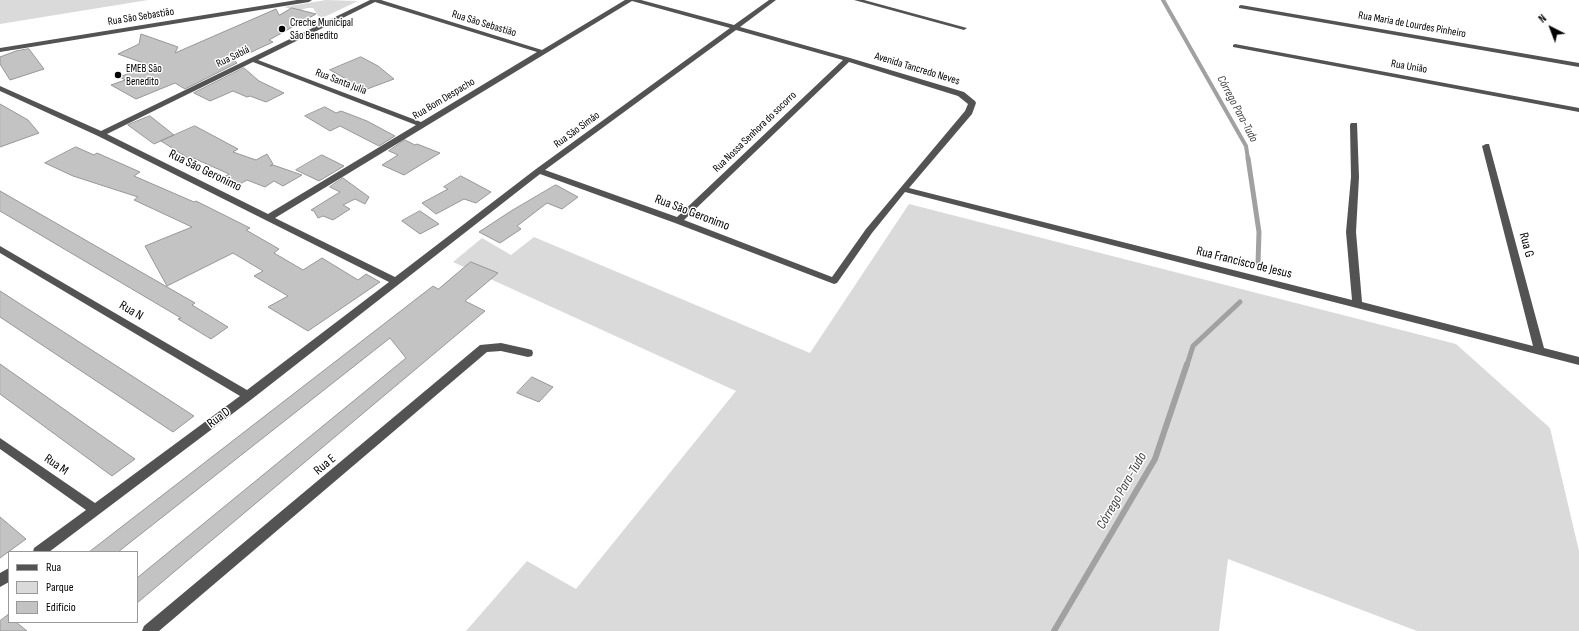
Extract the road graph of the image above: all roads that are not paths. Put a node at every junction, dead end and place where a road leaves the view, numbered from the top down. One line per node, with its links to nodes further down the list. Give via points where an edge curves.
1 (309, 0): 11 (street, Rua São Sebastião)
2 (375, 0): 12 (street, Rua São Sebastião); 14 (street, Rua Sabiá)
3 (629, 0): 12 (street, Rua Bom Despacho)
4 (634, 0): 8 (street, Avenida Tancredo Neves)
5 (773, 0): 8 (street, Rua São Simão)
6 (857, 0): 9 (street)
7 (1241, 7): 15 (street, Rua Maria de Lourdes Pinheiro)
8 (735, 28): 13 (street, Avenida Tancredo Neves); 22 (street, Rua São Simão)
9 (964, 28)
10 (1236, 46): 17 (street, Rua União)
11 (0, 50)
12 (543, 52): 18 (street, Rua Bom Despacho)
13 (848, 59): 23 (street, Avenida Tancredo Neves, via 961,94 972,103 969,112); 25 (street, Rua Nossa Senhora do socorro)
14 (253, 60): 18 (street, Rua Santa Julia); 20 (street, Rua Sabiá)
15 (1579, 65)
16 (0, 88): 20 (street, Rua São Geronimo)
17 (1579, 110)
18 (422, 125): 24 (street, Rua Bom Despacho)
19 (1354, 125): 29 (street, via 1355,177 1351,232)
20 (101, 134): 24 (street, Rua São Geronimo)
21 (1486, 146): 30 (street, Rua G)
22 (539, 171): 25 (street, Rua São Geronimo); 28 (street, Rua São Simão)
23 (903, 189): 27 (street, Avenida Tancredo Neves); 29 (street, Rua Francisco de Jesus)
24 (270, 217): 28 (street, Rua São Geronimo)
25 (678, 221): 27 (street, Rua São Geronimo)
26 (0, 249): 33 (street, Rua N)
27 (834, 281)
28 (396, 282): 33 (street, Rua D)
29 (1357, 305): 30 (street, Rua Francisco de Jesus)
30 (1540, 351): 32 (street, Rua Francisco de Jesus)
31 (528, 353): 39 (street, Rua E, via 501,347 484,348)
32 (1579, 361)
33 (248, 396): 35 (street, Rua D)
34 (0, 442): 35 (street, Rua M)
35 (95, 510): 36 (street, Rua D)
36 (40, 551)
37 (8, 575): 38 (street)
38 (0, 581)
39 (149, 631)

